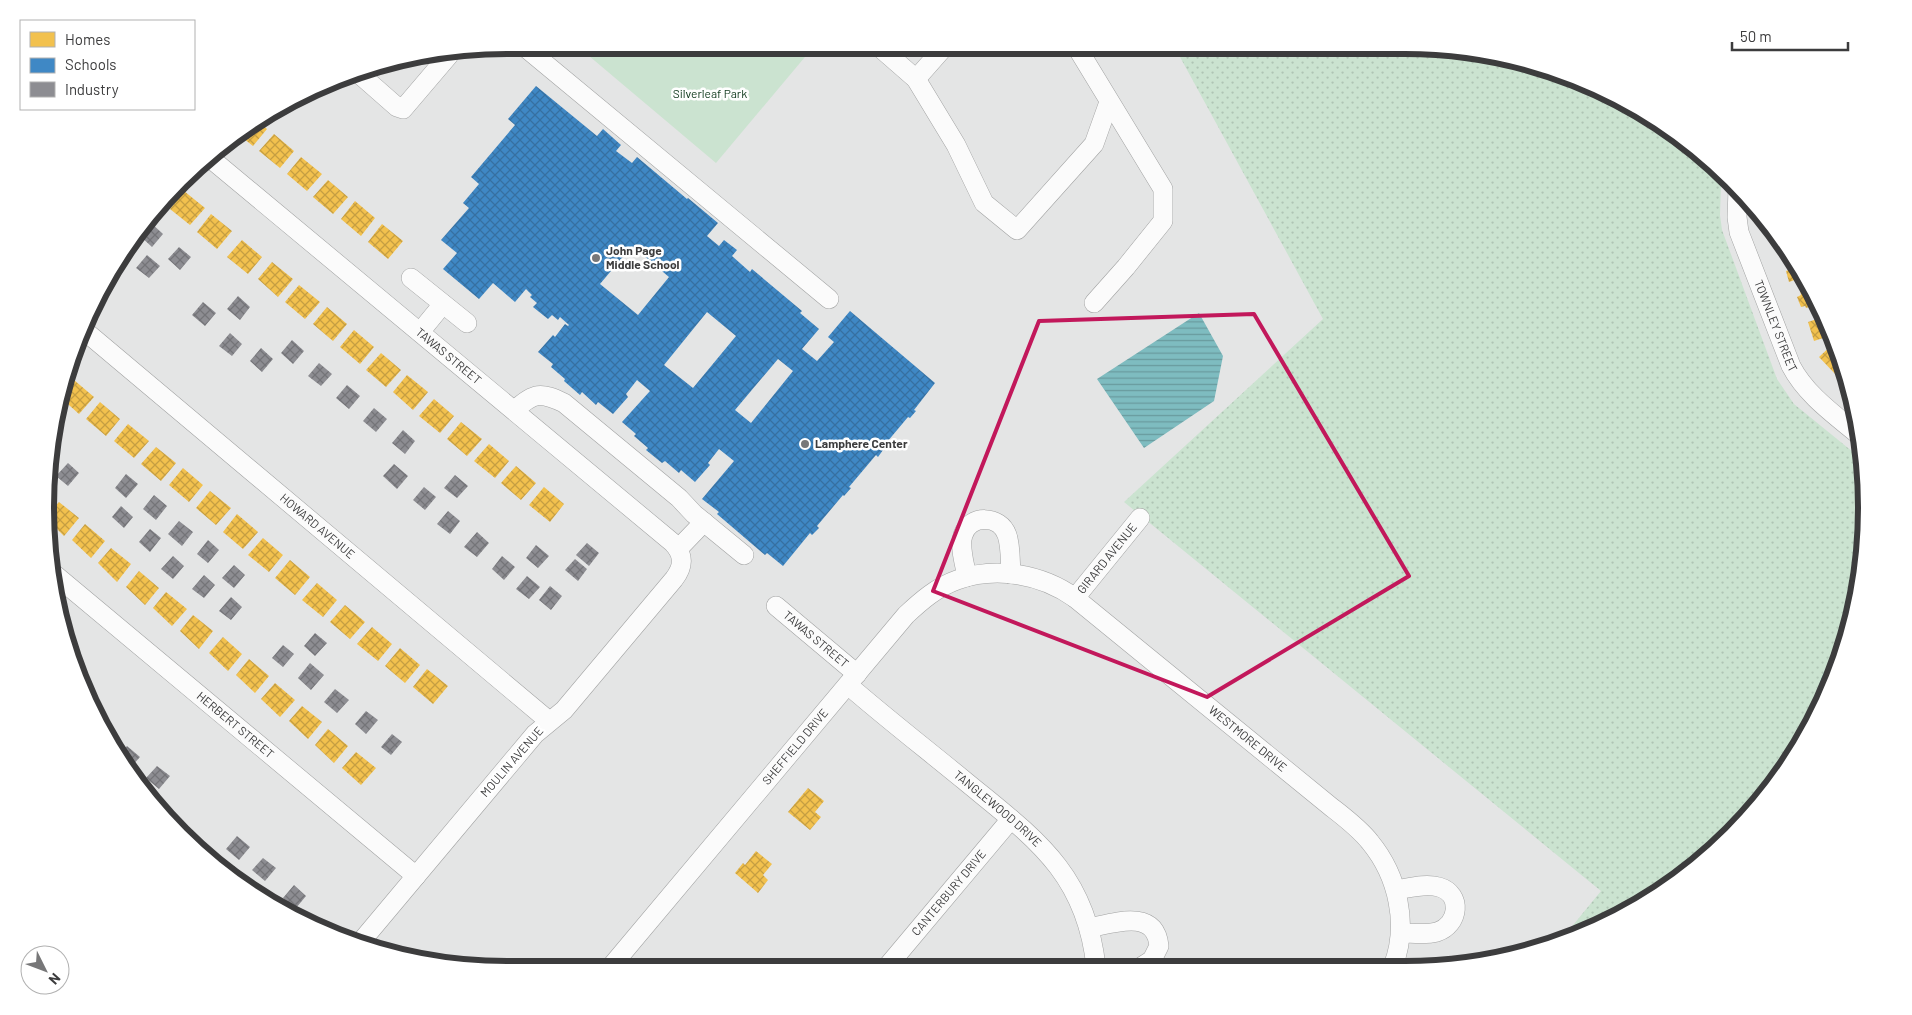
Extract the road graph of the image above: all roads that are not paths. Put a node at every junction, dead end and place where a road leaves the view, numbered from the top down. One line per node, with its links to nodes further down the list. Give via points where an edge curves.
1 (533, 54): 12 (street)
2 (887, 54): 7 (street)
3 (939, 54): 7 (street)
4 (1081, 54): 8 (street)
5 (446, 58): 6 (street, via 404,109)
6 (364, 77)
7 (916, 79): 8 (street, via 956,145 984,203 1017,230 1094,144)
8 (1109, 102): 13 (street, via 1163,189 1163,221)
9 (214, 161): 16 (street, TAWAS STREET)
10 (1737, 199): 19 (street, TOWNLEY STREET, via 1739,232 1797,378)
11 (411, 278): 14 (street)
12 (829, 299)
13 (1094, 303)
14 (443, 304): 15 (street); 16 (street)
15 (467, 323)
16 (420, 332): 18 (street, TAWAS STREET)
17 (88, 334): 30 (street, HOWARD AVENUE)
18 (515, 410): 21 (street, via 528,398 540,395 564,403); 22 (street, TAWAS STREET)
19 (1851, 428)
20 (1140, 518): 27 (street, GIRARD AVENUE)
21 (704, 522): 22 (street, MOULIN AVENUE); 23 (street)
22 (680, 554): 30 (street, MOULIN AVENUE, via 679,573 564,710)
23 (744, 555)
24 (1011, 574): 25 (street, SHEFFIELD DRIVE); 25 (street, via 1008,536 997,524 984,519 974,522 963,534); 27 (street, WESTMORE DRIVE, via 1051,583)
25 (967, 577): 29 (street, SHEFFIELD DRIVE, via 955,580 925,598 906,615)
26 (60, 579): 32 (street, HERBERT STREET)
27 (1075, 598): 33 (street, WESTMORE DRIVE, via 1356,827 1381,856)
28 (776, 606): 29 (street, TAWAS STREET)
29 (852, 679): 31 (street, TANGLEWOOD DRIVE); 37 (street, SHEFFIELD DRIVE)
30 (549, 721): 32 (street, MOULIN AVENUE)
31 (1011, 819): 34 (street, TANGLEWOOD DRIVE, via 1043,848 1062,872 1077,896); 38 (street, CANTERBURY DRIVE)
32 (416, 876): 36 (street, MOULIN AVENUE)
33 (1396, 890): 35 (street, WESTMORE DRIVE); 35 (street, via 1439,886 1452,897 1456,906 1449,926 1436,932)
34 (1089, 928): 39 (street, TANGLEWOOD DRIVE); 40 (street, via 1129,920 1150,926 1156,932 1159,946)
35 (1402, 933): 41 (street, WESTMORE DRIVE)
36 (365, 938)
37 (617, 961)
38 (892, 961)
39 (1095, 961)
40 (1150, 961)
41 (1395, 961)

